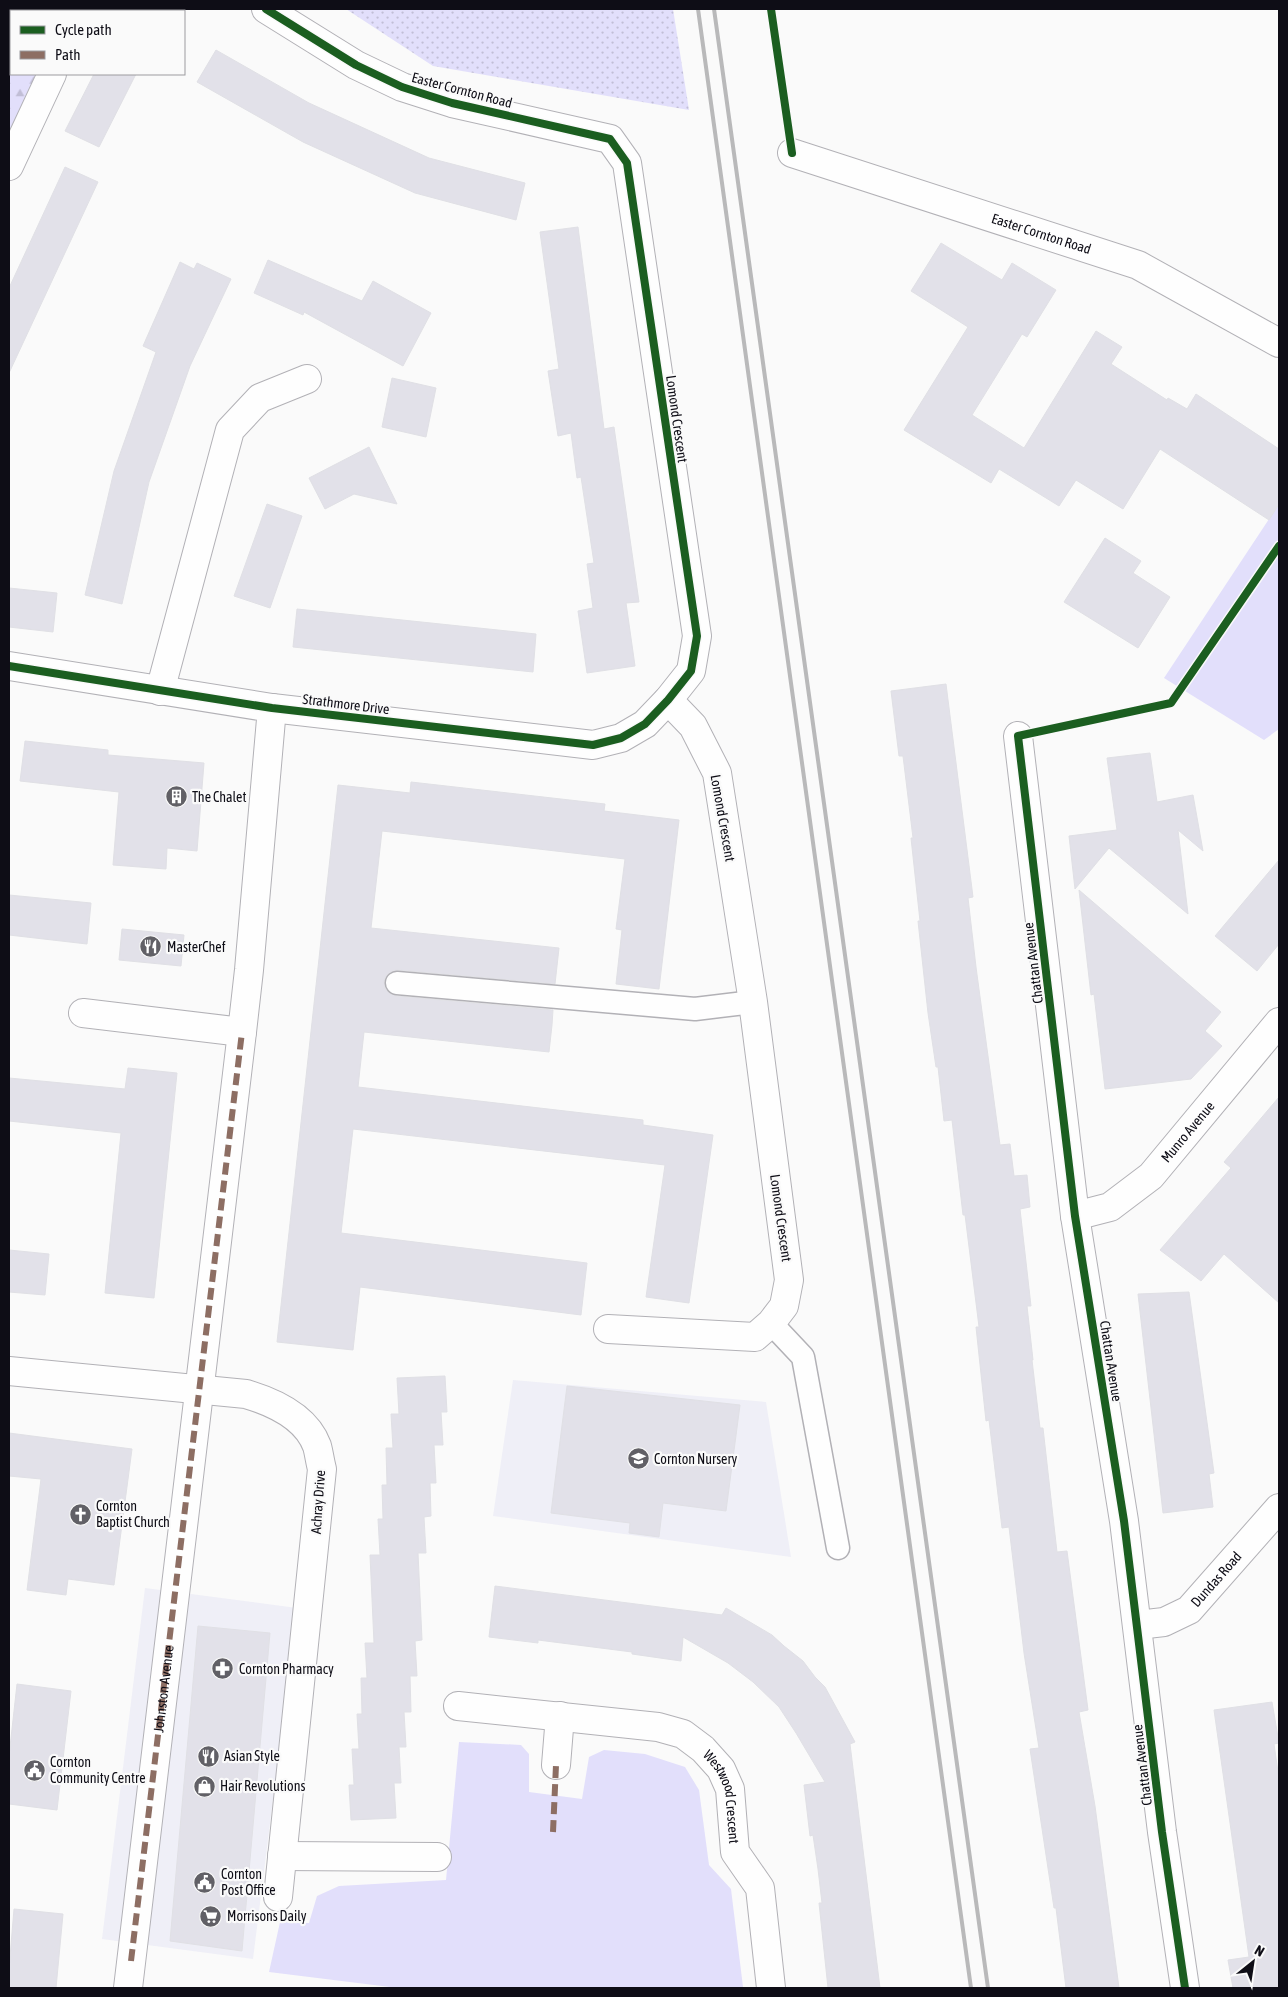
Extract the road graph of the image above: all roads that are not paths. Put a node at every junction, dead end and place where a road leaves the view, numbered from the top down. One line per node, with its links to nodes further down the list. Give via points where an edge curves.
1 (266, 9): 3 (street, Easter Cornton Road, via 356,65 402,86 452,103)
2 (52, 75): 5 (street)
3 (610, 140): 10 (street, Lomond Crescent, via 627,163 697,636 691,671)
4 (792, 153): 6 (street, Easter Cornton Road, via 1138,265)
5 (9, 166)
6 (1279, 343)
7 (307, 379): 9 (street, via 260,398 230,430)
8 (9, 666): 9 (street, Strathmore Drive)
9 (160, 691): 11 (street, Strathmore Drive)
10 (668, 700): 11 (street, Strathmore Drive, via 644,724 621,738 593,745); 14 (street, Lomond Crescent, via 694,726 717,773)
11 (272, 708): 17 (street)
12 (1018, 736): 18 (street, Chattan Avenue)
13 (397, 983): 14 (lane, via 695,1009)
14 (752, 1002): 19 (street, Lomond Crescent, via 789,1280 784,1306)
15 (83, 1013): 17 (street)
16 (1279, 1022): 18 (street, Munro Avenue, via 1151,1176 1110,1207)
17 (242, 1032): 22 (street, Johnston Avenue)
18 (1075, 1216): 25 (street, Chattan Avenue)
19 (771, 1323): 20 (street, Lomond Crescent, via 755,1337); 24 (lane, via 803,1358)
20 (608, 1329)
21 (9, 1372): 22 (street, Achray Drive)
22 (199, 1390): 29 (street, Achray Drive, via 246,1394 272,1402 304,1425 317,1445 322,1469); 32 (street, Johnston Avenue)
23 (1279, 1508): 25 (street, Dundas Road, via 1189,1610 1164,1622)
24 (838, 1548)
25 (1138, 1625): 34 (street, Chattan Avenue, via 1162,1832)
26 (458, 1706): 27 (street, Westwood Crescent)
27 (560, 1716): 28 (street); 33 (street, Westwood Crescent, via 658,1727 683,1734 703,1749 721,1769 730,1789 735,1852 760,1888)
28 (556, 1765)
29 (282, 1856): 30 (street); 31 (street, Achray Drive)
30 (437, 1857)
31 (278, 1897)
32 (128, 1988)
33 (771, 1988)
34 (1185, 1988)

